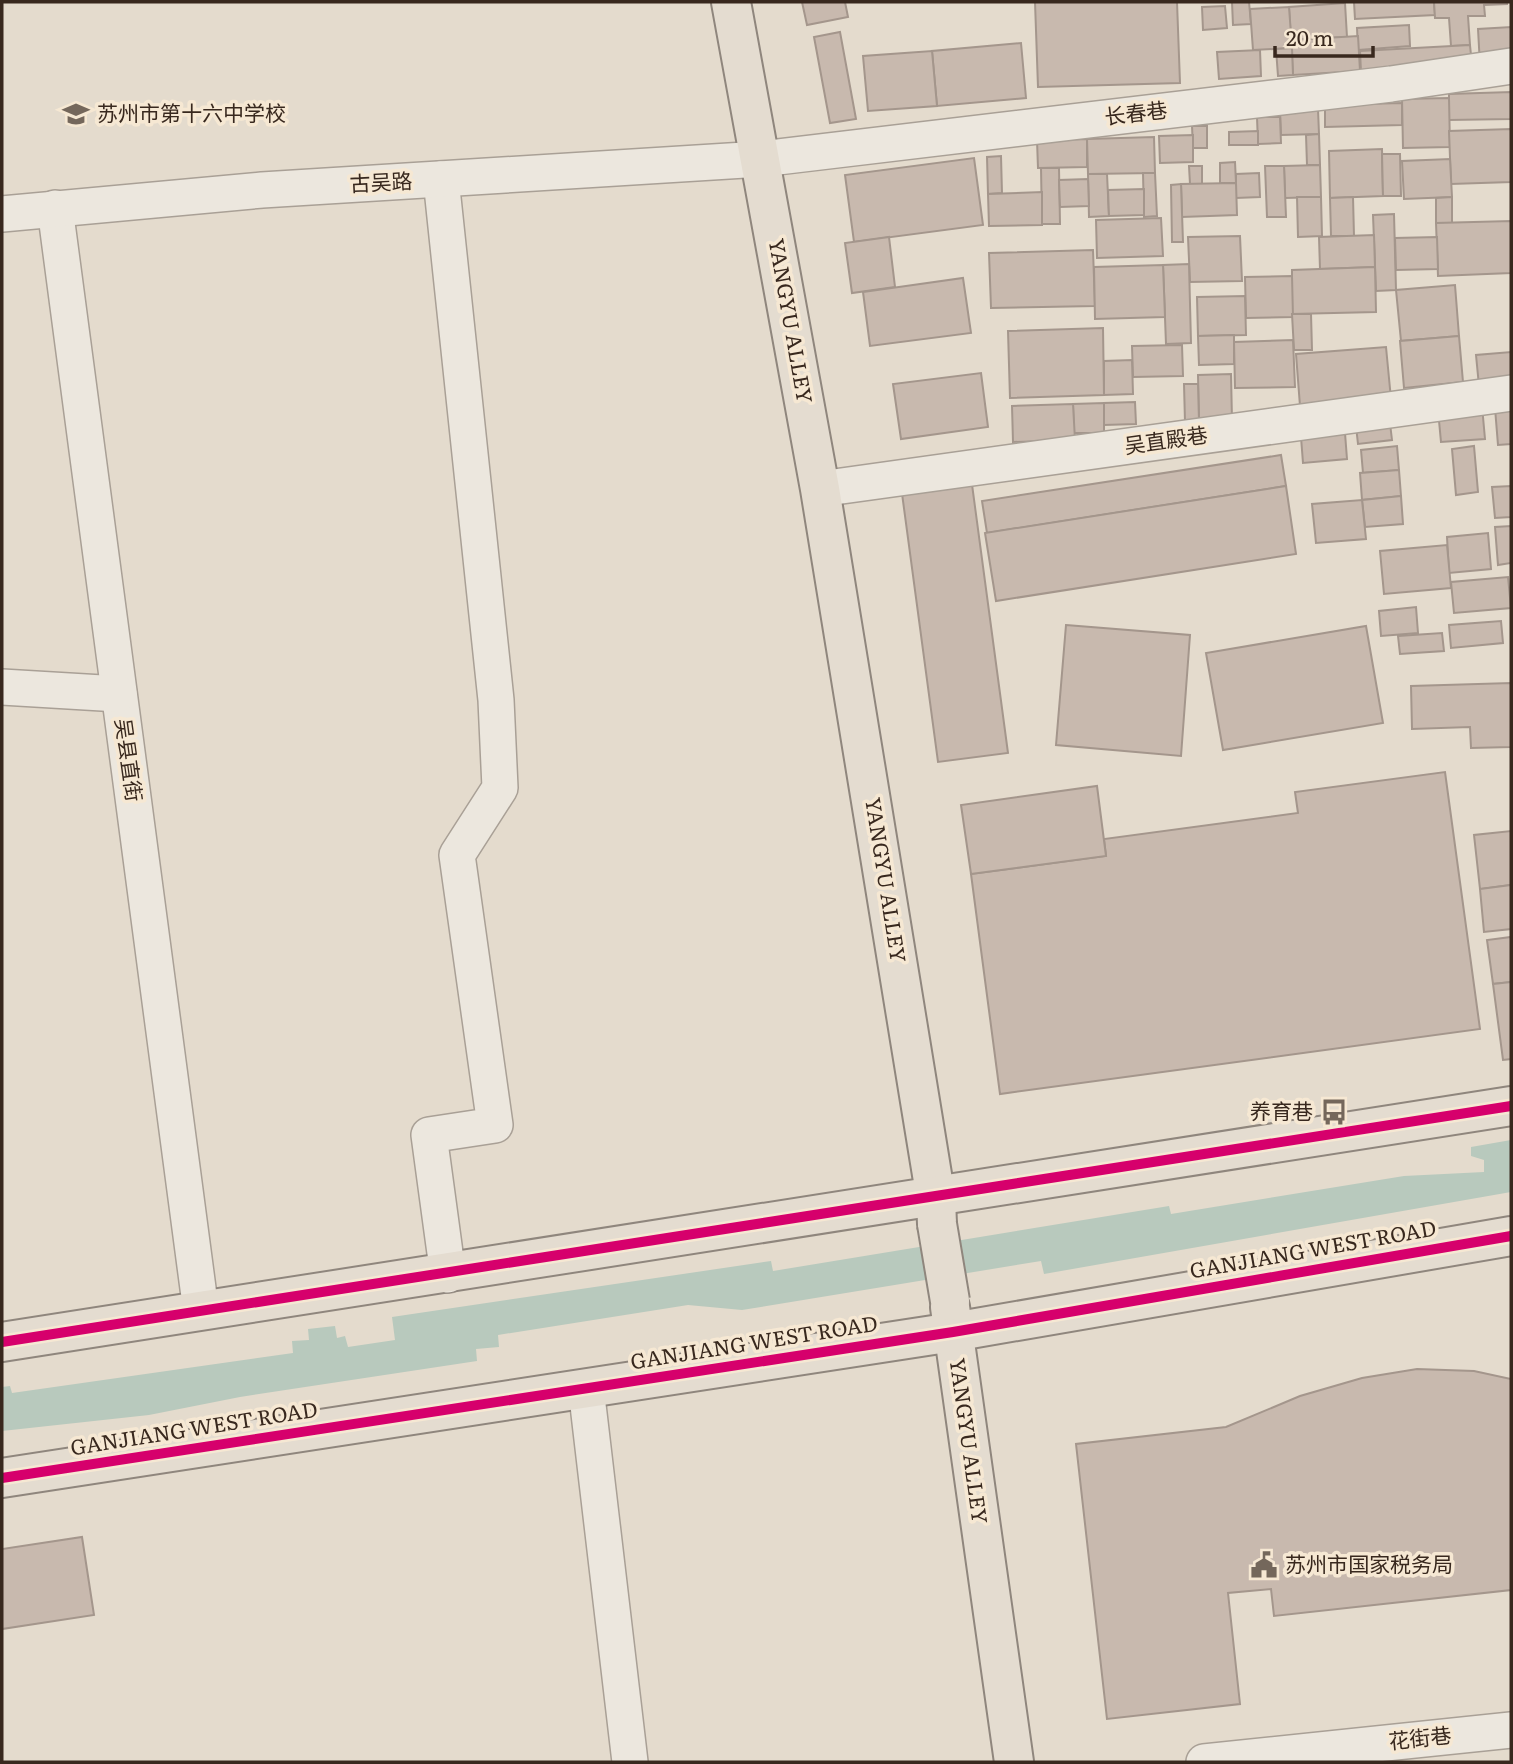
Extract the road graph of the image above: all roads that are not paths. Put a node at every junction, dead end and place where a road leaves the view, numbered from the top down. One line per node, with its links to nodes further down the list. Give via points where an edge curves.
1 (731, 2): 3 (main road, YANGYU ALLEY)
2 (1511, 66): 3 (street, 长春巷)
3 (761, 159): 4 (street, 古吴路); 8 (main road, YANGYU ALLEY)
4 (441, 179): 5 (street, 古吴路); 14 (street, via 492,660 500,788 457,855 495,1125 429,1135)
5 (55, 208): 6 (street, 古吴路); 10 (street, 吴县直街)
6 (2, 214)
7 (1511, 393): 8 (street, 吴直殿巷)
8 (820, 489): 12 (main road, YANGYU ALLEY)
9 (2, 687): 10 (street)
10 (119, 694): 15 (street, 吴县直街)
11 (1511, 1106): 12 (main road)
12 (936, 1211): 14 (main road); 16 (main road, YANGYU ALLEY, bridge)
13 (1511, 1236): 16 (main road, GANJIANG WEST ROAD)
14 (448, 1275): 15 (main road)
15 (201, 1311): 17 (main road)
16 (951, 1317): 18 (main road, GANJIANG WEST ROAD); 22 (main road, YANGYU ALLEY)
17 (2, 1342)
18 (586, 1388): 19 (main road, GANJIANG WEST ROAD); 21 (street)
19 (2, 1478)
20 (1511, 1730): 23 (street, 花街巷)
21 (629, 1762)
22 (1014, 1762)
23 (1204, 1762)

